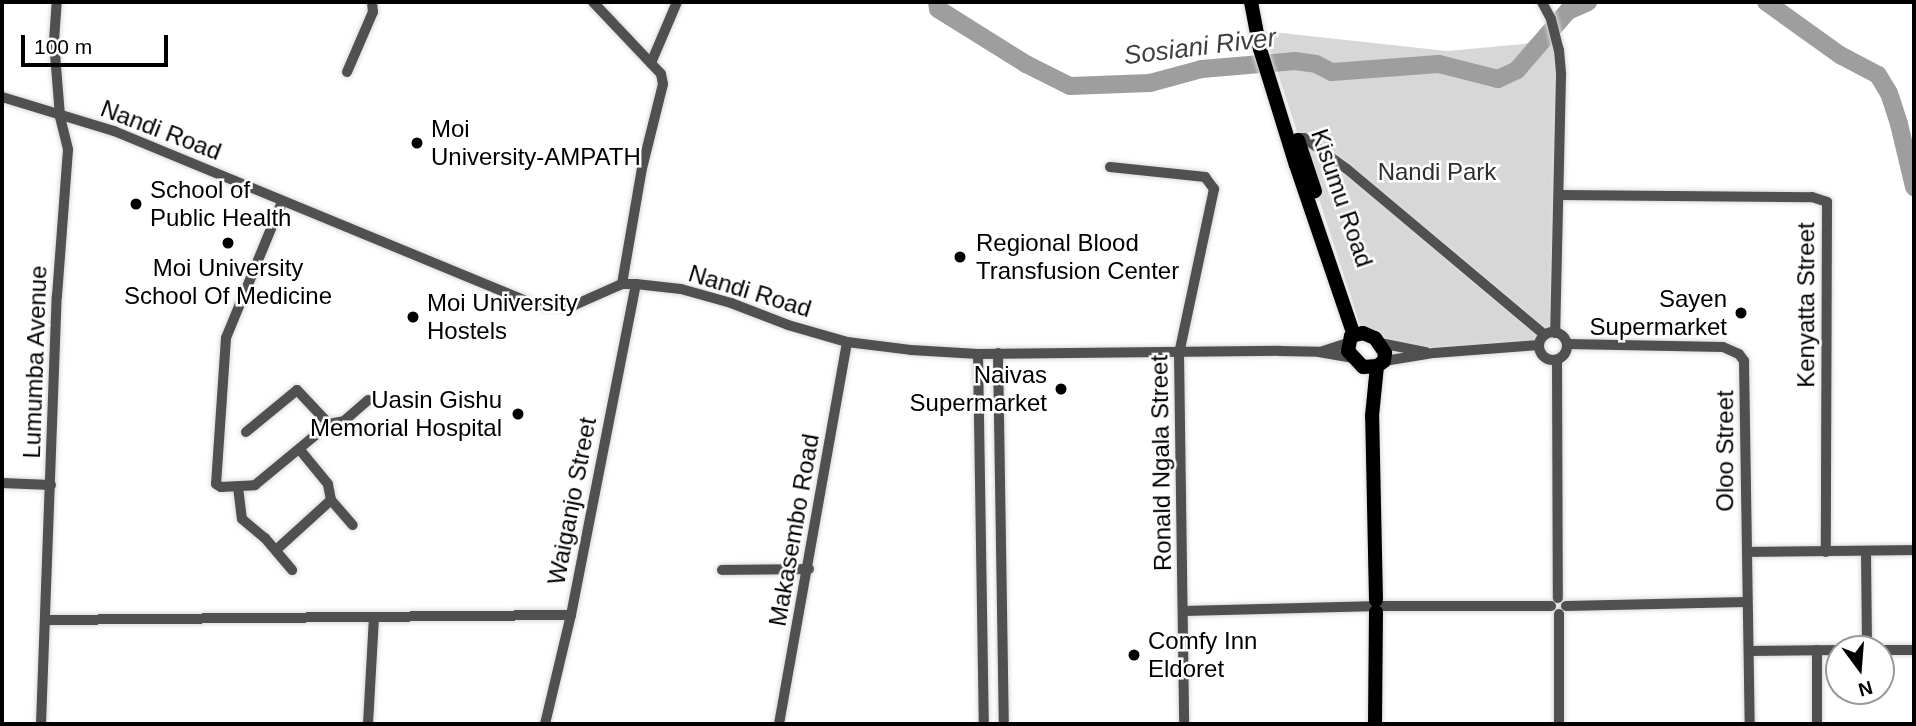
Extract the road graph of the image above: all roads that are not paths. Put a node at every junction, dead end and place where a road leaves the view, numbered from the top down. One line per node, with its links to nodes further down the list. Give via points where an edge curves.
1 (57, 2): 13 (street, Lumumba Avenue, via 54,41)
2 (372, 2): 10 (street, via 373,12)
3 (593, 2): 9 (street)
4 (677, 2): 9 (street)
5 (1251, 2): 8 (highway)
6 (1256, 2): 8 (highway)
7 (1542, 2): 16 (street, via 1559,50)
8 (1264, 48): 11 (highway)
9 (651, 63): 18 (street, via 662,74 663,84)
10 (347, 72)
11 (1274, 79): 14 (highway, Kisumu Road); 21 (highway)
12 (2, 97): 13 (street, Nandi Road)
13 (60, 116): 17 (street, Nandi Road, via 114,131); 38 (street, Lumumba Avenue, via 68,149 57,296)
14 (1298, 138): 20 (street, via 1347,169); 21 (highway, Kisumu Road)
15 (1110, 167): 30 (street, Ronald Ngala Street, via 1205,177 1212,184)
16 (1560, 195): 20 (street); 46 (street, Kenyatta Street, via 1812,197 1827,202)
17 (282, 202): 18 (street, Nandi Road, via 536,305 570,307); 39 (street, via 226,338 216,484)
18 (622, 284): 19 (street, Nandi Road)
19 (636, 284): 22 (street, Nandi Road, via 681,289); 54 (street, Waiganjo Street)
20 (1550, 334): 24 (street, via 1563,337); 25 (street)
21 (1355, 337): 23 (highway, via 1370,334); 26 (street, Nandi Road); 32 (highway)
22 (847, 342): 28 (street, Nandi Road); 47 (street, Makasembo Road)
23 (1380, 343): 27 (street, Nandi Road); 32 (highway)
24 (1567, 344): 31 (street); 45 (street, Oloo Street, via 1723,347 1739,354 1746,368)
25 (1539, 345): 27 (street, Nandi Road); 31 (street, via 1544,357)
26 (1319, 352): 30 (street, Nandi Road); 32 (street, Nandi Road)
27 (1434, 353): 32 (street, Nandi Road)
28 (978, 354): 29 (street, Nandi Road); 67 (street)
29 (998, 354): 30 (street, Nandi Road); 68 (street)
30 (1179, 354): 53 (street, Ronald Ngala Street)
31 (1557, 360): 52 (street)
32 (1369, 363): 51 (highway)
33 (368, 400): 34 (street, via 344,421)
34 (329, 424): 35 (street, via 297,390); 36 (street)
35 (246, 432)
36 (300, 450): 39 (street, via 255,485); 40 (street, via 328,484)
37 (2, 483): 38 (street)
38 (51, 485): 56 (street, Lumumba Avenue)
39 (238, 487): 42 (street, via 242,519)
40 (331, 500): 41 (street); 42 (street)
41 (353, 525)
42 (276, 550): 48 (street)
43 (1914, 550): 44 (street)
44 (1866, 551): 46 (street); 57 (street)
45 (1747, 552): 46 (street); 50 (street, Oloo Street)
46 (1826, 552)
47 (809, 569): 49 (street); 66 (street, Makasembo Road)
48 (292, 570)
49 (722, 570)
50 (1747, 602): 52 (street); 62 (street, Oloo Street)
51 (1376, 606): 52 (street); 53 (street); 70 (highway)
52 (1558, 606): 71 (street)
53 (1184, 611): 69 (street, Ronald Ngala Street)
54 (570, 615): 55 (street); 65 (street, Waiganjo Street)
55 (374, 618): 56 (street); 64 (street)
56 (46, 620): 63 (street, Lumumba Avenue)
57 (1867, 635)
58 (1817, 650): 59 (street); 62 (street); 73 (street)
59 (1825, 650)
60 (1895, 650): 61 (street)
61 (1914, 650)
62 (1749, 651): 72 (street, Oloo Street)
63 (41, 724)
64 (368, 724)
65 (545, 724)
66 (779, 724)
67 (984, 724)
68 (1004, 724)
69 (1184, 724)
70 (1375, 724)
71 (1559, 724)
72 (1750, 724)
73 (1817, 724)

